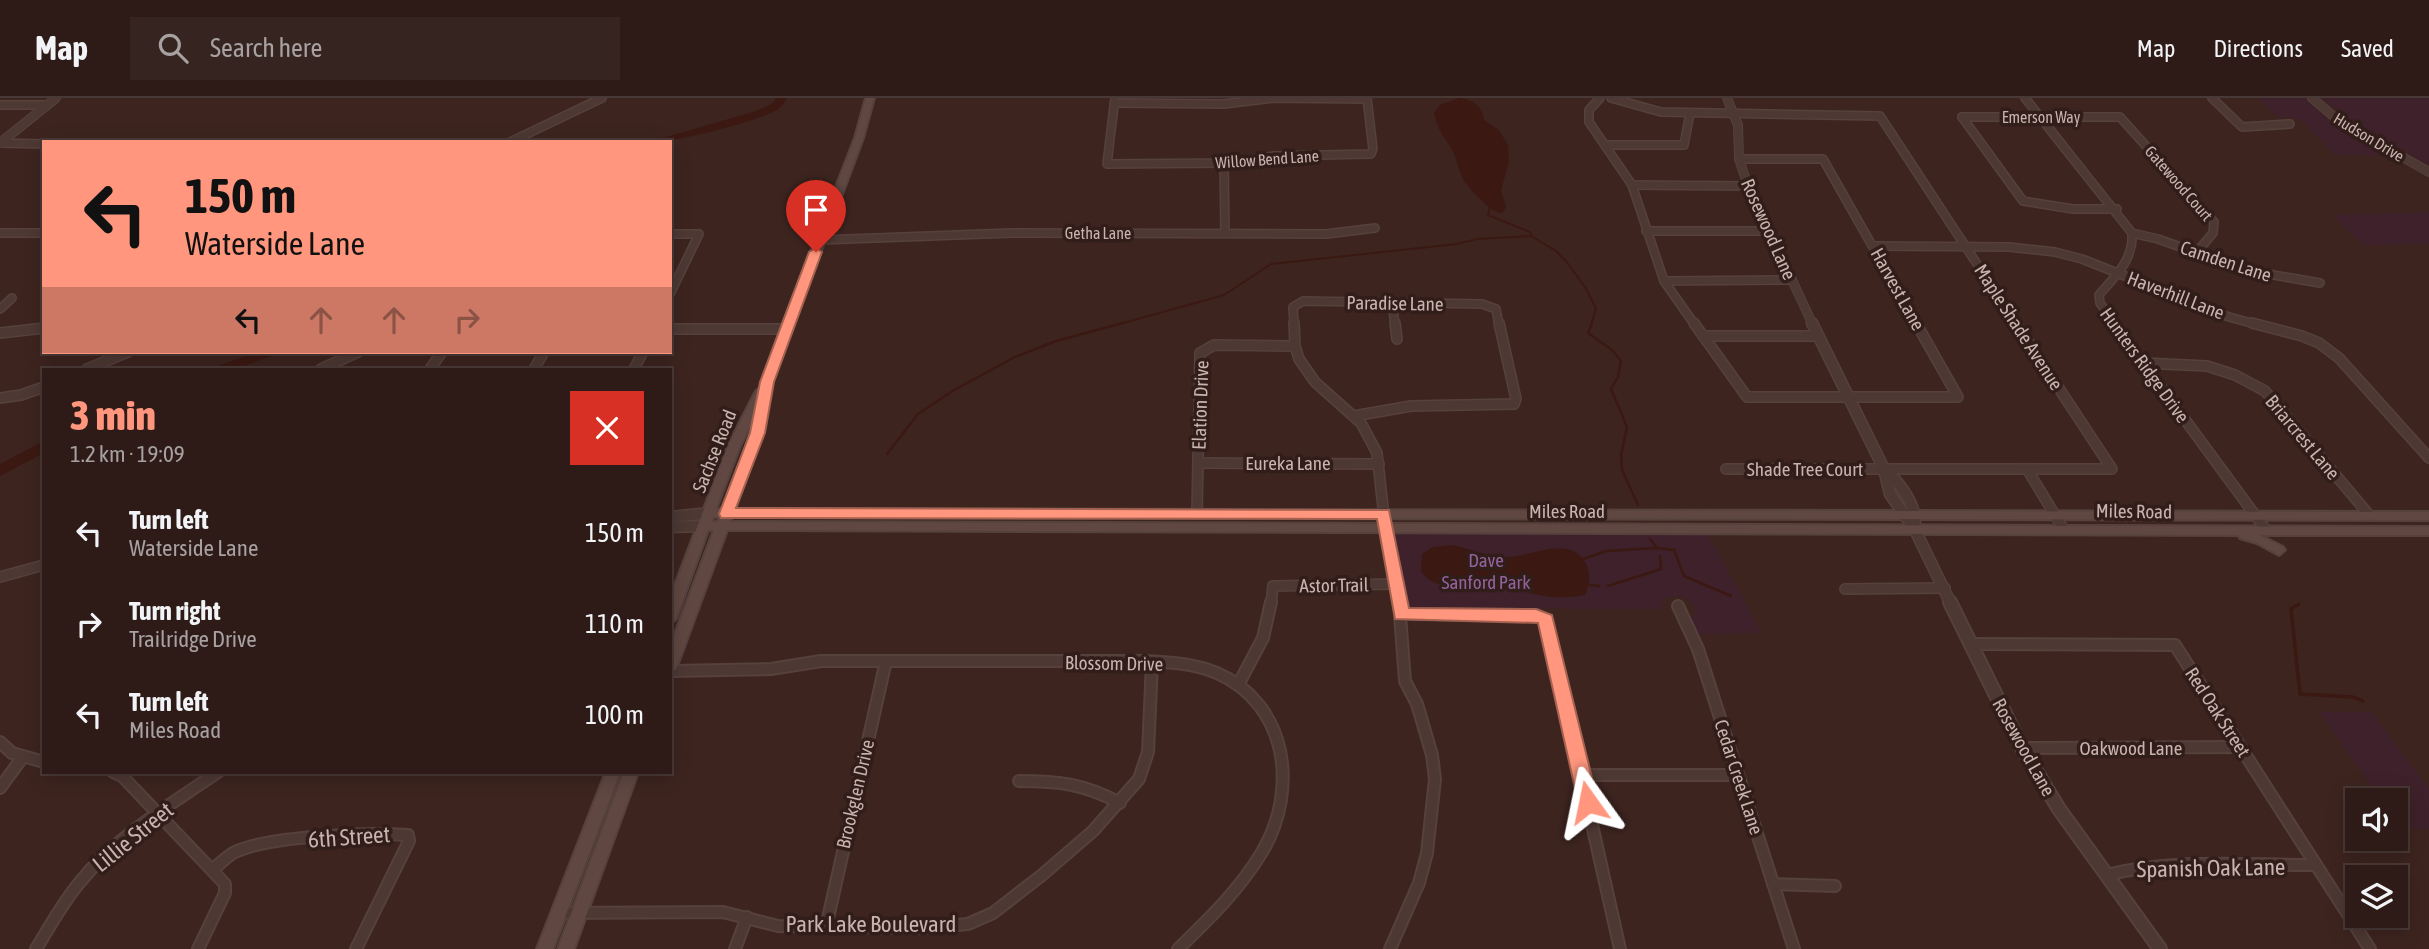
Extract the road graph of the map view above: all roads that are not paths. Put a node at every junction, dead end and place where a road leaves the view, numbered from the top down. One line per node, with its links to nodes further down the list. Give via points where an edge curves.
1 (56, 98): 14 (street)
2 (602, 98): 20 (street)
3 (870, 98): 38 (main road, Sachse Road)
4 (1367, 98): 12 (street, via 1274,98 1224,104); 25 (street, Willow Bend Lane, via 1371,154 1274,156)
5 (1600, 98): 23 (street, via 1589,110 1588,122)
6 (1611, 98): 15 (street, via 1661,112)
7 (1727, 98): 16 (street, Rosewood Lane)
8 (2025, 98): 17 (street)
9 (2212, 98): 19 (street, via 2242,127)
10 (2312, 98): 26 (street, Hudson Drive, via 2339,121)
11 (2318, 98): 26 (street, Hudson Drive, via 2349,123)
12 (1115, 100): 25 (street, Willow Bend Lane, via 1108,164)
13 (0, 105): 14 (street)
14 (47, 105): 21 (street)
15 (1690, 113): 16 (street); 23 (street, via 1684,145)
16 (1735, 113): 24 (street, Rosewood Lane); 40 (street, Maple Shade Avenue, via 1880,116)
17 (2041, 116): 18 (street, Emerson Way); 29 (street); 29 (street, Emerson Way, via 1962,117 2023,201 2073,209)
18 (2120, 117): 41 (street, Gatewood Court, via 2214,222 2213,233)
19 (2290, 124)
20 (514, 140)
21 (0, 143): 22 (street)
22 (42, 144)
23 (1605, 145): 27 (street)
24 (1738, 159): 28 (street, Rosewood Lane); 39 (street, Harvest Lane, via 1823,159)
25 (1224, 163): 35 (street)
26 (2429, 170)
27 (1632, 185): 28 (street); 31 (street)
28 (1748, 186): 32 (street, Rosewood Lane)
29 (2116, 209): 36 (street)
30 (1375, 228): 35 (street, Getha Lane, via 1326,234)
31 (1646, 231): 32 (street); 44 (street)
32 (1770, 231): 43 (street, Rosewood Lane)
33 (0, 233): 34 (street)
34 (42, 233)
35 (1225, 233): 38 (street, Getha Lane, via 1012,233)
36 (2132, 233): 41 (street, Camden Lane); 42 (street, Hunters Ridge Drive, via 2132,253)
37 (672, 234): 46 (street, via 699,234)
38 (820, 240): 52 (main road, Sachse Road)
39 (1874, 246): 40 (street, Haverhill Lane); 66 (street, Harvest Lane, via 1958,397)
40 (1967, 247): 42 (street, Haverhill Lane, via 2055,252); 73 (street, Maple Shade Avenue, via 2112,469)
41 (2196, 253): 45 (street, Camden Lane, via 2245,270)
42 (2116, 272): 60 (street, Hunters Ridge Drive, via 2099,295 2100,303); 68 (street, Haverhill Lane, via 2226,316 2302,336 2332,351)
43 (1792, 280): 44 (street); 55 (street, Rosewood Lane)
44 (1664, 281): 54 (street)
45 (2320, 284)
46 (672, 290)
47 (12, 298): 49 (street)
48 (1392, 303): 56 (street); 57 (street, Paradise Lane, via 1296,303); 67 (street, Paradise Lane, via 1493,307 1516,399 1507,406 1402,406)
49 (0, 310)
50 (42, 328): 53 (street)
51 (672, 329): 52 (street)
52 (786, 329): 63 (main road, Sachse Road)
53 (0, 332)
54 (1703, 336): 55 (street); 66 (street, via 1747,397)
55 (1819, 336): 66 (street, Rosewood Lane)
56 (1396, 339)
57 (1295, 346): 67 (street, via 1315,382); 69 (street, Elation Drive, via 1214,345 1202,350)
58 (123, 354): 61 (street)
59 (354, 354): 62 (street)
60 (2143, 363): 82 (street, Hunters Ridge Drive); 83 (street, Briarcrest Lane, via 2216,366 2265,391)
61 (89, 368)
62 (323, 368)
63 (767, 382): 74 (main road, Sachse Road, via 734,446); 86 (main road, Sachse Road, via 757,433)
64 (42, 388): 65 (street)
65 (0, 398)
66 (1847, 398): 72 (street, Rosewood Lane)
67 (1354, 416): 70 (street, via 1371,438)
68 (2429, 458)
69 (1198, 463): 70 (street, Eureka Lane); 76 (street, Elation Drive)
70 (1378, 464): 78 (street)
71 (1726, 469): 72 (street, Shade Tree Court)
72 (1884, 469): 73 (street, Maple Shade Avenue); 79 (street, Rosewood Lane, via 1884,481); 80 (street, Rosewood Lane, via 1898,481)
73 (2028, 469): 81 (street)
74 (709, 513): 85 (street); 86 (main road, Miles Road); 87 (main road, Sachse Road)
75 (1063, 513): 76 (main road, Miles Road); 86 (main road, Miles Road); 89 (main road)
76 (1198, 513): 78 (main road, Miles Road)
77 (1604, 513): 78 (main road, Miles Road); 79 (main road, Miles Road); 91 (main road)
78 (1384, 514): 90 (street)
79 (1901, 514): 80 (main road, Miles Road); 92 (street, Rosewood Lane)
80 (1915, 514): 81 (main road, Miles Road); 92 (street, Rosewood Lane)
81 (2055, 514): 82 (main road, Miles Road); 93 (street)
82 (2255, 516): 83 (main road, Miles Road); 94 (street, Hunters Ridge Drive)
83 (2370, 516): 84 (main road, Miles Road)
84 (2429, 516)
85 (672, 517)
86 (724, 520): 87 (main road, Miles Road); 89 (main road, Miles Road); 107 (main road, Sachse Road)
87 (704, 526): 88 (street); 104 (main road, Sachse Road)
88 (672, 527)
89 (1061, 528): 90 (main road, Miles Road)
90 (1385, 529): 91 (main road, Miles Road); 100 (street)
91 (1609, 530): 92 (main road, Miles Road)
92 (1915, 530): 93 (main road, Miles Road); 101 (street, Rosewood Lane)
93 (2064, 530): 95 (main road, Miles Road)
94 (2266, 530): 95 (main road, Miles Road); 96 (main road, Miles Road)
95 (2212, 531): 97 (main road, via 2249,536)
96 (2429, 531)
97 (2279, 550)
98 (42, 566): 99 (street)
99 (0, 577)
100 (1395, 584): 105 (street); 111 (street, Astor Trail, via 1273,586 1262,648)
101 (1945, 588): 102 (street); 106 (street, Rosewood Lane)
102 (1845, 589)
103 (1678, 606): 122 (street, Cedar Creek Lane, via 1698,649)
104 (672, 611)
105 (1401, 614): 121 (street, via 1536,615 1546,620); 143 (street, via 1405,681 1428,737 1435,779 1427,853)
106 (1972, 644): 113 (street, Red Oak Street, via 2175,645); 114 (street, Rosewood Lane)
107 (672, 661)
108 (886, 661): 109 (street, Blossom Drive); 110 (street, Blossom Drive); 135 (street, Brookglen Drive)
109 (1153, 663): 111 (street, Blossom Drive, via 1210,670); 125 (street, Park Lake Boulevard, via 1148,752 1139,779)
110 (672, 671)
111 (1238, 685): 142 (street, Blossom Drive, via 1270,719 1285,764 1286,793 1254,866 1228,901)
112 (0, 742): 115 (street)
113 (2240, 747): 114 (street, Oakwood Lane); 127 (street, Red Oak Street)
114 (2022, 748): 129 (street, Rosewood Lane)
115 (23, 758): 116 (street); 124 (street)
116 (42, 762)
117 (118, 774): 126 (street)
118 (215, 774): 126 (street, Lillie Street)
119 (612, 774): 132 (main road)
120 (630, 774): 133 (main road)
121 (1582, 775): 122 (street); 144 (street)
122 (1738, 775): 130 (street, Cedar Creek Lane)
123 (1019, 781): 125 (street, via 1072,781)
124 (0, 788)
125 (1120, 803): 135 (street, Park Lake Boulevard, via 1042,875 993,913 968,924)
126 (158, 814): 128 (street); 136 (street, Lillie Street, via 125,837 85,875)
127 (2316, 865): 129 (street, Spanish Oak Lane, via 2169,864); 147 (street, Red Oak Street)
128 (214, 869): 137 (street, via 225,884 225,894); 138 (street, 6th Street, via 233,853 255,845 375,832 408,835)
129 (2106, 875): 146 (street, Rosewood Lane)
130 (1773, 884): 131 (street); 145 (street, Cedar Creek Lane)
131 (1835, 886)
132 (559, 913): 133 (street, Park Lake Boulevard); 139 (main road)
133 (579, 913): 134 (street, Park Lake Boulevard, via 723,912); 140 (main road)
134 (747, 917): 135 (street, Park Lake Boulevard, via 778,926); 141 (street)
135 (825, 927)
136 (36, 949)
137 (198, 949)
138 (356, 949)
139 (545, 949)
140 (566, 949)
141 (735, 949)
142 (1178, 949)
143 (1390, 949)
144 (1620, 949)
145 (1794, 949)
146 (2161, 949)
147 (2370, 949)

